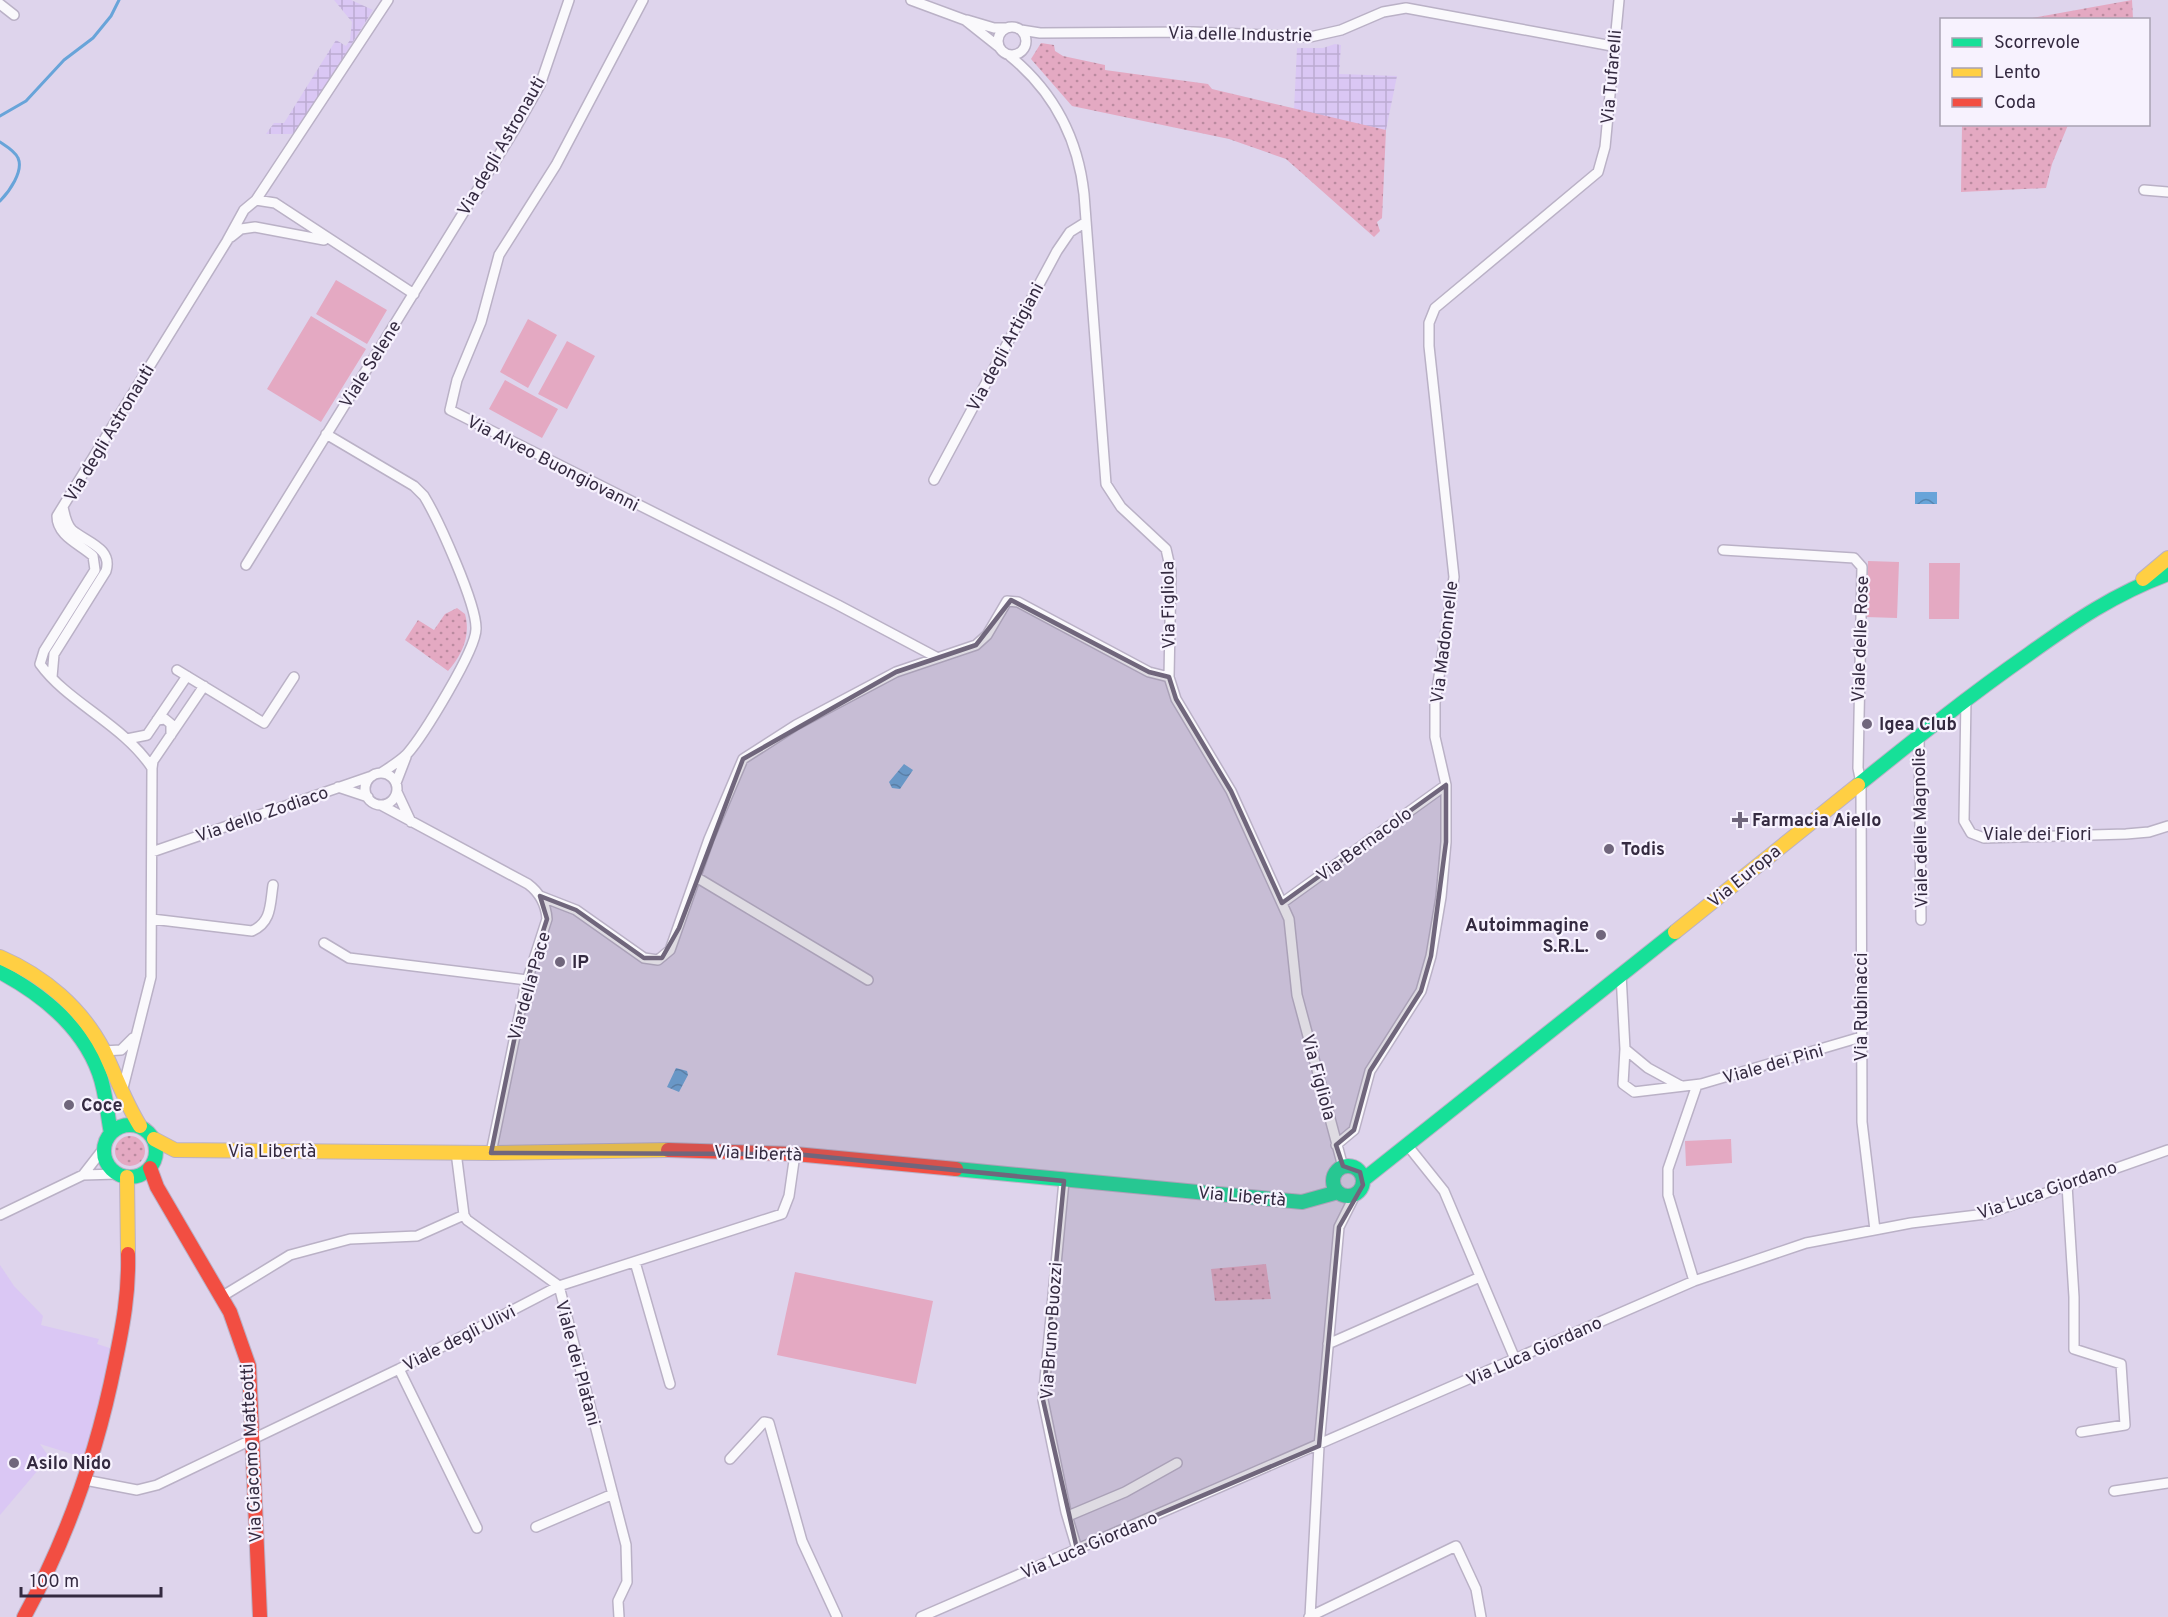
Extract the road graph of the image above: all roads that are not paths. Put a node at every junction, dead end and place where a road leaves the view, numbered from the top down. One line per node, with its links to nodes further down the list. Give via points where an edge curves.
1 (387, 0): 20 (street, Via degli Astronauti)
2 (569, 0): 24 (street, Via degli Astronauti, via 540,85)
3 (643, 0): 32 (street, Via Alveo Buongiovanni, via 556,165 499,255 450,410)
4 (911, 0): 8 (street)
5 (1619, 0): 13 (street, Via Tufarelli)
6 (0, 4): 7 (street)
7 (14, 15)
8 (964, 20): 9 (street, Via delle Industrie, via 994,28); 14 (street)
9 (1008, 27): 10 (street, Via delle Industrie); 14 (street, via 998,37)
10 (1021, 30): 11 (street, Via delle Industrie); 12 (street)
11 (1040, 33): 12 (street); 13 (street, Via delle Industrie, via 1193,32 1310,37 1406,8)
12 (1025, 46): 15 (street); 16 (street)
13 (1612, 46): 17 (street, Via Tufarelli)
14 (999, 47): 15 (street)
15 (1010, 56): 16 (street, Via Figliola)
16 (1026, 69): 21 (street, Via Figliola, via 1059,110 1073,142 1081,170)
17 (1604, 154): 47 (street, Via Madonnelle, via 1598,172 1435,308 1429,323 1433,400 1454,577 1435,703 1435,736)
18 (2144, 190): 19 (street)
19 (2168, 192)
20 (256, 200): 22 (street, Via degli Astronauti, via 236,221); 23 (street, via 275,203)
21 (1086, 222): 26 (street, Via degli Artigiani, via 1070,232 1057,251); 36 (street, Via Figliola, via 1106,484 1121,507 1166,549)
22 (227, 241): 23 (street, via 241,230 255,227); 42 (street, Via degli Astronauti, via 57,516 60,529 96,562 90,580 44,651 40,664)
23 (331, 242): 24 (street)
24 (414, 294): 25 (street, Viale Selene)
25 (326, 435): 29 (street, Viale Selene); 43 (street, Via dello Zodiaco, via 407,481 424,496 476,623 472,648)
26 (934, 480)
27 (1723, 550): 46 (street, Viale delle Rose, via 1859,561 1863,582 1858,716)
28 (2168, 558): 31 (street)
29 (246, 565)
30 (2164, 579): 31 (street, Via Europa)
31 (2134, 586): 38 (street, Via Europa)
32 (936, 657): 36 (street, via 981,642 1011,600 1149,672); 55 (street, via 867,686 743,759)
33 (177, 670): 34 (street)
34 (187, 676): 37 (street); 39 (street)
35 (294, 677): 37 (street, via 264,723)
36 (1169, 677): 58 (street, Via Figliola, via 1176,699 1231,791)
37 (204, 686): 40 (street)
38 (1966, 698): 41 (street, Via Europa); 53 (street, Viale dei Fiori, via 1964,821 1971,833 1984,838 2126,834)
39 (157, 720): 40 (street, via 165,719 171,724); 42 (street, via 147,735)
40 (171, 735): 44 (street)
41 (1919, 736): 46 (street, Via Europa); 60 (street, Viale delle Magnolie)
42 (128, 739): 44 (street)
43 (408, 752): 45 (street, Via dello Zodiaco); 49 (street)
44 (152, 768): 54 (street)
45 (376, 774): 48 (street, Via dello Zodiaco); 49 (street, via 390,776); 50 (street, via 366,783)
46 (1861, 783): 64 (street, Via Europa); 68 (street, Via Rubinacci)
47 (1446, 785): 58 (street, Via Bernacolo); 77 (street, Via Madonnelle, via 1441,897 1421,991 1370,1071 1354,1130)
48 (338, 787): 50 (street); 54 (street, Via dello Zodiaco)
49 (397, 787): 51 (street, via 393,800); 52 (street)
50 (368, 797): 51 (street)
51 (381, 805): 52 (street)
52 (411, 822): 57 (street, via 528,884)
53 (2168, 826)
54 (152, 852): 59 (street)
55 (696, 877): 57 (street, via 670,950 653,961 576,910); 66 (street)
56 (273, 885): 59 (street, via 267,919 252,931)
57 (540, 896): 65 (street, Via della Pace, via 547,920)
58 (1282, 903): 77 (street, Via Figliola, via 1289,919 1297,995)
59 (152, 919): 67 (street, via 151,977)
60 (1922, 920)
61 (324, 943): 65 (street, via 349,958)
62 (0, 957): 70 (street, via 34,974 58,992)
63 (0, 972): 75 (street, via 27,985 75,1028 99,1074)
64 (1621, 974): 69 (street, Viale dei Pini); 78 (street, Via Europa)
65 (527, 980): 83 (street, Via della Pace)
66 (868, 980)
67 (137, 1033): 70 (street, via 121,1050); 73 (street)
68 (1861, 1037): 71 (street, Viale dei Pini); 96 (street, Via Rubinacci, via 1862,1122)
69 (1625, 1049): 72 (street, via 1648,1068); 72 (street, Viale dei Pini, via 1626,1089 1634,1092)
70 (103, 1051): 73 (street)
71 (1697, 1084): 72 (street, Viale dei Pini); 99 (street, via 1668,1169 1668,1195)
72 (1683, 1087)
73 (122, 1094): 74 (street)
74 (140, 1126): 75 (street, via 126,1125); 76 (street)
75 (111, 1133): 79 (street)
76 (154, 1139): 80 (street, Via Libertà); 85 (street, via 156,1156)
77 (1336, 1145): 86 (street, Via Figliola)
78 (1408, 1146): 89 (street, Via Europa); 98 (street, via 1444,1191)
79 (104, 1148): 87 (street); 88 (street, via 107,1163)
80 (175, 1150): 82 (street, Via Libertà); 85 (street)
81 (2168, 1150): 91 (street, Via Luca Giordano)
82 (456, 1152): 83 (street, Via Libertà); 95 (street)
83 (491, 1153): 84 (street, Via Libertà, via 679,1150)
84 (795, 1154): 90 (street, Via Libertà); 97 (street, Viale degli Ulivi, via 789,1196 782,1214)
85 (152, 1166): 88 (street, via 143,1174); 101 (street, Via Giacomo Matteotti, via 157,1187)
86 (1343, 1167): 89 (street, via 1356,1169); 92 (street, via 1334,1178)
87 (83, 1175): 88 (street); 94 (street)
88 (122, 1175): 111 (street, via 129,1293 102,1428)
89 (1363, 1180): 93 (street)
90 (1064, 1181): 92 (street, Via Libertà, via 1302,1202); 115 (street, Via Bruno Buozzi, via 1043,1400)
91 (2067, 1185): 96 (street, Via Luca Giordano, via 1986,1214); 106 (street, via 2074,1349 2121,1364 2125,1425)
92 (1338, 1192): 93 (street)
93 (1354, 1195): 102 (street, via 1339,1227)
94 (0, 1215)
95 (464, 1215): 100 (street, Viale dei Platani); 101 (street, via 417,1236 350,1239 290,1255)
96 (1875, 1230): 99 (street, Via Luca Giordano, via 1806,1243)
97 (635, 1262): 100 (street, Viale degli Ulivi); 105 (street)
98 (1480, 1277): 102 (street); 103 (street)
99 (1694, 1281): 103 (street, Via Luca Giordano)
100 (559, 1286): 104 (street, Viale degli Ulivi); 114 (street, Viale dei Platani)
101 (221, 1297): 107 (street, Via Giacomo Matteotti, via 249,1366)
102 (1328, 1344): 108 (street)
103 (1515, 1359): 108 (street, Via Luca Giordano)
104 (399, 1369): 107 (street, Viale degli Ulivi); 117 (street)
105 (670, 1384)
106 (2081, 1431)
107 (251, 1438): 111 (street, Viale degli Ulivi, via 146,1489 115,1488); 120 (street, Via Giacomo Matteotti)
108 (1319, 1446): 118 (street, Via Luca Giordano); 124 (street)
109 (730, 1459): 122 (street, via 757,1427 769,1423 802,1541)
110 (1177, 1463): 115 (street, via 1125,1492)
111 (85, 1480): 119 (street, via 44,1585)
112 (2168, 1483): 113 (street)
113 (2114, 1491)
114 (613, 1494): 116 (street); 121 (street, Viale dei Platani, via 626,1545 627,1582 618,1601)
115 (1068, 1516): 118 (street, Via Bruno Buozzi)
116 (536, 1527)
117 (477, 1528)
118 (1077, 1550): 123 (street, Via Luca Giordano)
119 (24, 1616)
120 (260, 1617)
121 (619, 1617)
122 (837, 1617)
123 (921, 1617)
124 (1310, 1617): 125 (street, via 1456,1546 1476,1589)
125 (1481, 1617)

